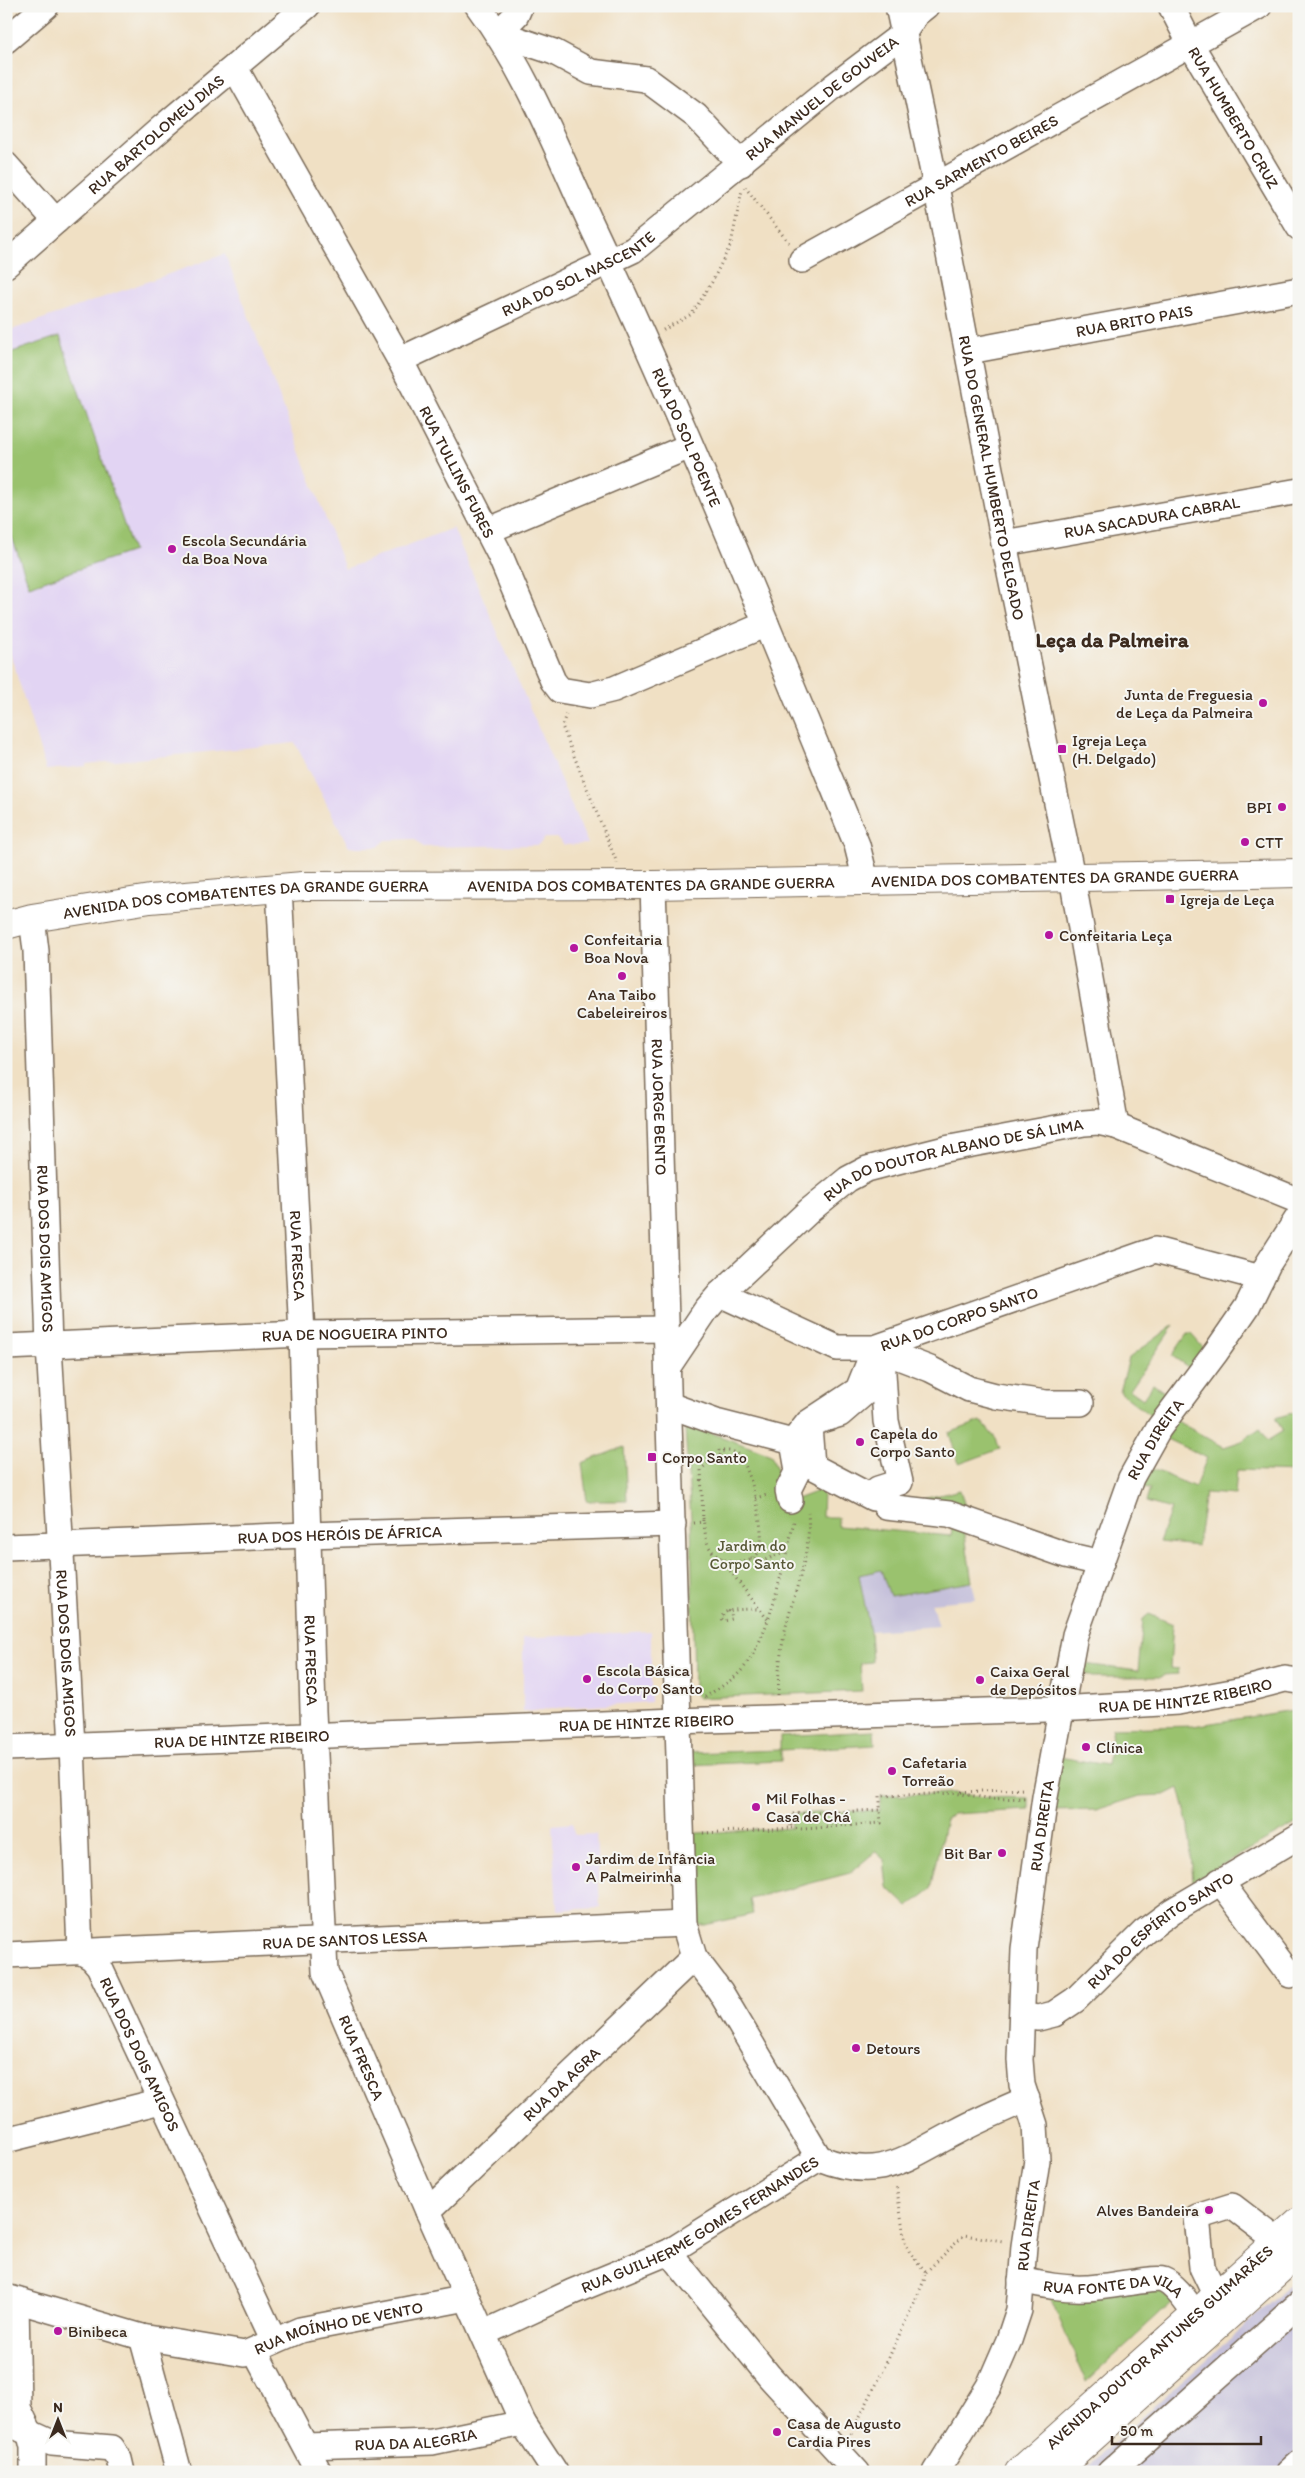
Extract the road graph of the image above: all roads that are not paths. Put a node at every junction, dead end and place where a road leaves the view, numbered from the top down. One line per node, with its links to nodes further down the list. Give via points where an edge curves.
1 (46, 6): 11 (street)
2 (307, 6): 13 (street, RUA BARTOLOMEU DIAS)
3 (478, 6): 9 (street, RUA DO SOL POENTE)
4 (520, 6): 9 (street)
5 (898, 6): 10 (street, RUA DO GENERAL HUMBERTO DELGADO)
6 (926, 6): 10 (street, via 916,14)
7 (1171, 6): 12 (street, RUA HUMBERTO CRUZ)
8 (1260, 6): 12 (street, RUA SARMENTO BEIRES)
9 (498, 34): 15 (street, via 554,52 591,72 646,79 696,116); 20 (street, RUA DO SOL POENTE, via 544,119)
10 (904, 34): 15 (street, RUA MANUEL DE GOUVEIA, via 834,86); 16 (street, RUA DO GENERAL HUMBERTO DELGADO)
11 (6, 40)
12 (1191, 45): 16 (street, RUA SARMENTO BEIRES); 18 (street, RUA HUMBERTO CRUZ)
13 (235, 68): 17 (street, RUA BARTOLOMEU DIAS); 24 (street, RUA TULLINS FURES)
14 (6, 165): 17 (street)
15 (742, 174): 20 (street, RUA DO SOL NASCENTE, via 633,250)
16 (936, 186): 19 (street, RUA SARMENTO BEIRES); 23 (street, RUA DO GENERAL HUMBERTO DELGADO)
17 (56, 221): 21 (street, RUA BARTOLOMEU DIAS)
18 (1299, 227)
19 (802, 260)
20 (610, 261): 24 (street, RUA DO SOL NASCENTE); 25 (street, RUA DO SOL POENTE)
21 (6, 265)
22 (1299, 290): 23 (street, RUA BRITO PAIS)
23 (969, 352): 28 (street, RUA DO GENERAL HUMBERTO DELGADO)
24 (400, 360): 27 (street, RUA TULLINS FURES)
25 (690, 446): 27 (street); 29 (street, RUA DO SOL POENTE)
26 (1299, 490): 28 (street, RUA SACADURA CABRAL)
27 (487, 531): 29 (street, RUA TULLINS FURES, via 553,681 560,690 590,695 614,689)
28 (1004, 543): 31 (street, RUA DO GENERAL HUMBERTO DELGADO)
29 (766, 624): 32 (street, RUA DO SOL POENTE, via 857,845)
30 (1299, 873): 31 (main road, AVENIDA DOS COMBATENTES DA GRANDE GUERRA)
31 (1072, 877): 32 (main road, AVENIDA DOS COMBATENTES DA GRANDE GUERRA); 37 (street, RUA DO GENERAL HUMBERTO DELGADO)
32 (866, 881): 33 (main road, AVENIDA DOS COMBATENTES DA GRANDE GUERRA)
33 (652, 885): 34 (main road, AVENIDA DOS COMBATENTES DA GRANDE GUERRA); 42 (street, RUA JORGE BENTO)
34 (279, 887): 35 (main road, AVENIDA DOS COMBATENTES DA GRANDE GUERRA, via 150,899); 43 (street, RUA FRESCA)
35 (32, 918): 36 (main road, AVENIDA DOS COMBATENTES DA GRANDE GUERRA); 44 (street, RUA DOS DOIS AMIGOS, via 36,951)
36 (6, 925)
37 (1116, 1126): 38 (street, RUA DO DOUTOR ALBANO DE SÁ LIMA); 41 (street, RUA DO DOUTOR ALBANO DE SÁ LIMA, via 1098,1122 1065,1126 945,1149 867,1169 848,1179 810,1210)
38 (1299, 1201)
39 (1299, 1216): 40 (street, RUA DIREITA)
40 (1261, 1278): 46 (street, RUA DO CORPO SANTO, via 1155,1250); 58 (street, RUA DIREITA, via 1247,1307 1159,1428 1131,1478)
41 (720, 1294): 46 (street, via 837,1348); 47 (street, RUA DO DOUTOR ALBANO DE SÁ LIMA)
42 (666, 1329): 43 (street, RUA DE NOGUEIRA PINTO); 47 (street)
43 (302, 1334): 44 (street, RUA DE NOGUEIRA PINTO); 55 (street, RUA FRESCA)
44 (49, 1346): 45 (street, RUA DE NOGUEIRA PINTO); 56 (street, RUA DOS DOIS AMIGOS)
45 (6, 1347)
46 (875, 1348): 48 (street, via 930,1368 978,1391 1046,1403); 50 (street, RUA DO CORPO SANTO, via 858,1390 808,1423)
47 (668, 1365): 49 (street)
48 (1081, 1403)
49 (669, 1405): 50 (street, via 716,1422); 54 (street)
50 (794, 1442): 52 (street, via 798,1470 788,1490)
51 (900, 1482): 51 (street, via 886,1421 882,1357 869,1389 840,1414 809,1426 810,1453 812,1466 873,1498 878,1489)
52 (798, 1502)
53 (886, 1507): 58 (street, via 949,1514 1066,1555)
54 (673, 1524): 55 (street, RUA DOS HERÓIS DE ÁFRICA); 61 (street)
55 (307, 1535): 56 (street, RUA DOS HERÓIS DE ÁFRICA); 62 (street, RUA FRESCA)
56 (60, 1544): 57 (street, RUA DOS HERÓIS DE ÁFRICA); 63 (street, RUA DOS DOIS AMIGOS)
57 (6, 1547)
58 (1101, 1563): 60 (street, RUA DIREITA, via 1075,1635)
59 (1294, 1675): 60 (street, RUA DE HINTZE RIBEIRO, via 1243,1690 1178,1702)
60 (1061, 1708): 61 (street, RUA DE HINTZE RIBEIRO); 73 (street, RUA DIREITA, via 1034,1793)
61 (676, 1720): 62 (street, RUA DE HINTZE RIBEIRO); 67 (street)
62 (314, 1736): 63 (street, RUA DE HINTZE RIBEIRO); 68 (street, RUA FRESCA)
63 (72, 1745): 64 (street, RUA DE HINTZE RIBEIRO); 69 (street, RUA DOS DOIS AMIGOS)
64 (6, 1748)
65 (1299, 1836): 66 (street, RUA DO ESPÍRITO SANTO)
66 (1220, 1881): 72 (street, via 1290,1975); 73 (street, RUA DO ESPÍRITO SANTO, via 1144,1932 1075,2000 1054,2014 1038,2018)
67 (684, 1924): 68 (street, RUA DE SANTOS LESSA); 71 (street)
68 (324, 1940): 69 (street, RUA DE SANTOS LESSA); 78 (street, RUA FRESCA, via 325,1972)
69 (80, 1951): 70 (street, RUA DE SANTOS LESSA); 75 (street, RUA DOS DOIS AMIGOS, via 98,1966)
70 (6, 1955)
71 (694, 1957): 77 (street, via 720,1991); 78 (street, RUA DA AGRA)
72 (1299, 1971)
73 (1022, 2016): 74 (street, RUA DIREITA, via 1020,2060)
74 (1027, 2099): 77 (street, RUA GUILHERME GOMES FERNANDES, via 958,2130 898,2163 863,2170 841,2167); 82 (street, RUA DIREITA, via 1035,2125 1037,2160)
75 (161, 2101): 76 (street); 91 (street, RUA DOS DOIS AMIGOS)
76 (6, 2140)
77 (819, 2158): 81 (street, RUA GUILHERME GOMES FERNANDES)
78 (428, 2211): 84 (street, RUA FRESCA)
79 (1299, 2222): 80 (main road, AVENIDA DOUTOR ANTUNES GUIMARÃES)
80 (1288, 2246): 83 (main road, AVENIDA DOUTOR ANTUNES GUIMARÃES); 83 (street, via 1232,2206 1197,2217 1202,2267); 98 (main road, AVENIDA DOUTOR ANTUNES GUIMARÃES)
81 (668, 2252): 89 (street, RUA GUILHERME GOMES FERNANDES); 96 (street, via 769,2376)
82 (1021, 2280): 87 (street, RUA FONTE DA VILA, via 1051,2288 1164,2280); 104 (street, RUA DIREITA, via 1020,2310 1009,2340 988,2386)
83 (1216, 2296): 87 (main road, AVENIDA DOUTOR ANTUNES GUIMARÃES)
84 (467, 2298): 89 (street, RUA FRESCA); 91 (street, RUA MOÍNHO DE VENTO, via 300,2330)
85 (11, 2299): 90 (street, RUA MOÍNHO DE VENTO); 94 (street)
86 (1299, 2304): 106 (street)
87 (1195, 2314): 98 (main road, AVENIDA DOUTOR ANTUNES GUIMARÃES)
88 (1299, 2326): 107 (street)
89 (484, 2333): 93 (street, RUA FRESCA)
90 (142, 2337): 91 (street, RUA MOÍNHO DE VENTO, via 246,2354); 101 (street)
91 (274, 2341)
92 (260, 2362): 95 (street)
93 (523, 2423): 95 (street, RUA DA ALEGRIA, via 432,2442); 103 (street, RUA FRESCA)
94 (18, 2429): 99 (street, via 33,2447); 100 (street, via 52,2443 112,2448)
95 (306, 2446): 102 (street)
96 (849, 2463)
97 (1299, 2463): 108 (street)
98 (1050, 2465): 105 (main road, AVENIDA DOUTOR ANTUNES GUIMARÃES)
99 (32, 2472)
100 (122, 2472)
101 (179, 2472)
102 (319, 2472)
103 (555, 2472)
104 (936, 2472)
105 (1019, 2472)
106 (1110, 2472)
107 (1133, 2472)
108 (1289, 2472)

